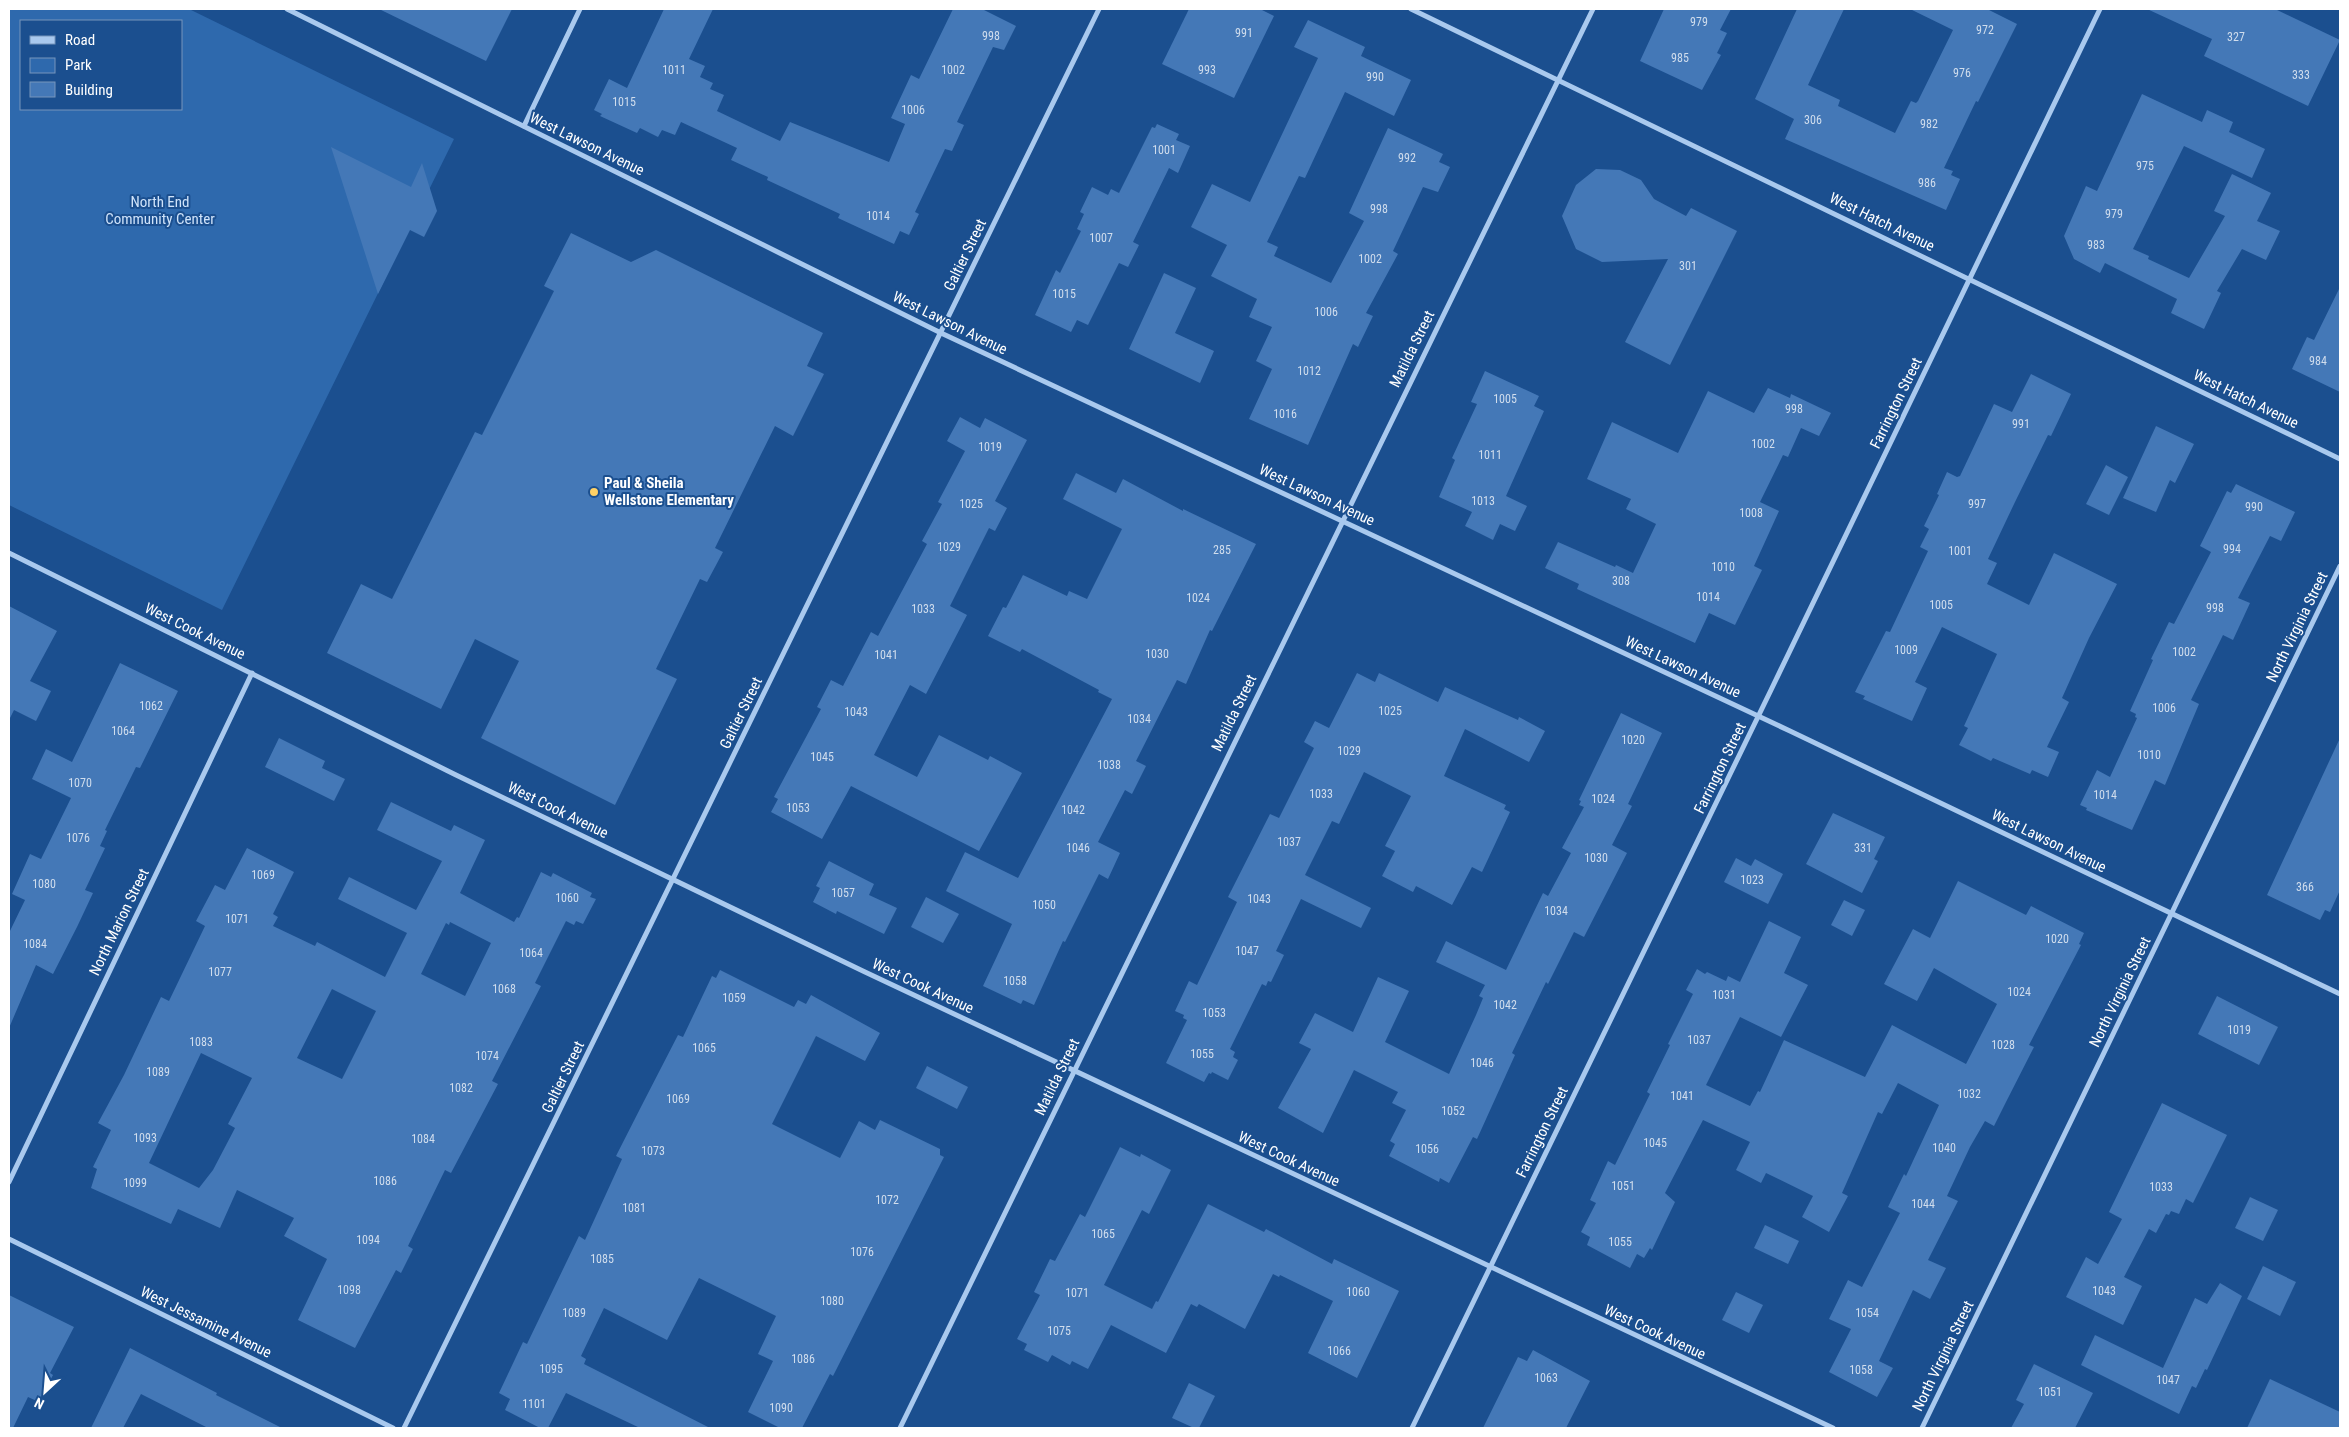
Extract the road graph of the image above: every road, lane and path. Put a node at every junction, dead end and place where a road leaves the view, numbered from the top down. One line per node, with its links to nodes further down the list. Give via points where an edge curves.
1 (287, 9): 8 (street, West Lawson Avenue)
2 (580, 9): 8 (street)
3 (1099, 9): 10 (street, Galtier Street)
4 (1412, 9): 7 (street, West Hatch Avenue)
5 (1593, 9): 7 (street, Matilda Street)
6 (2100, 9): 9 (street, Farrington Street)
7 (1559, 79): 9 (street, West Hatch Avenue); 12 (street, Matilda Street)
8 (524, 126): 10 (street, West Lawson Avenue)
9 (1970, 279): 11 (street, West Hatch Avenue); 16 (street, Farrington Street)
10 (941, 333): 12 (street, West Lawson Avenue); 17 (street, Galtier Street)
11 (2340, 459)
12 (1342, 520): 16 (street, West Lawson Avenue); 20 (street, Matilda Street)
13 (9, 553): 15 (street, West Cook Avenue)
14 (2340, 566): 18 (street, North Virginia Street)
15 (252, 673): 17 (street, West Cook Avenue); 21 (street, North Marion Street)
16 (1759, 716): 18 (street, West Lawson Avenue); 23 (street, Farrington Street)
17 (674, 880): 20 (street, West Cook Avenue); 25 (street, Galtier Street)
18 (2172, 914): 19 (street, West Lawson Avenue); 29 (street, North Virginia Street)
19 (2340, 994)
20 (1074, 1071): 23 (street, West Cook Avenue); 26 (street, Matilda Street)
21 (9, 1182)
22 (9, 1239): 24 (street, West Jessamine Avenue)
23 (1490, 1268): 27 (street, Farrington Street); 28 (street, West Cook Avenue)
24 (393, 1428)
25 (404, 1428)
26 (900, 1428)
27 (1412, 1428)
28 (1832, 1428)
29 (1922, 1428)

